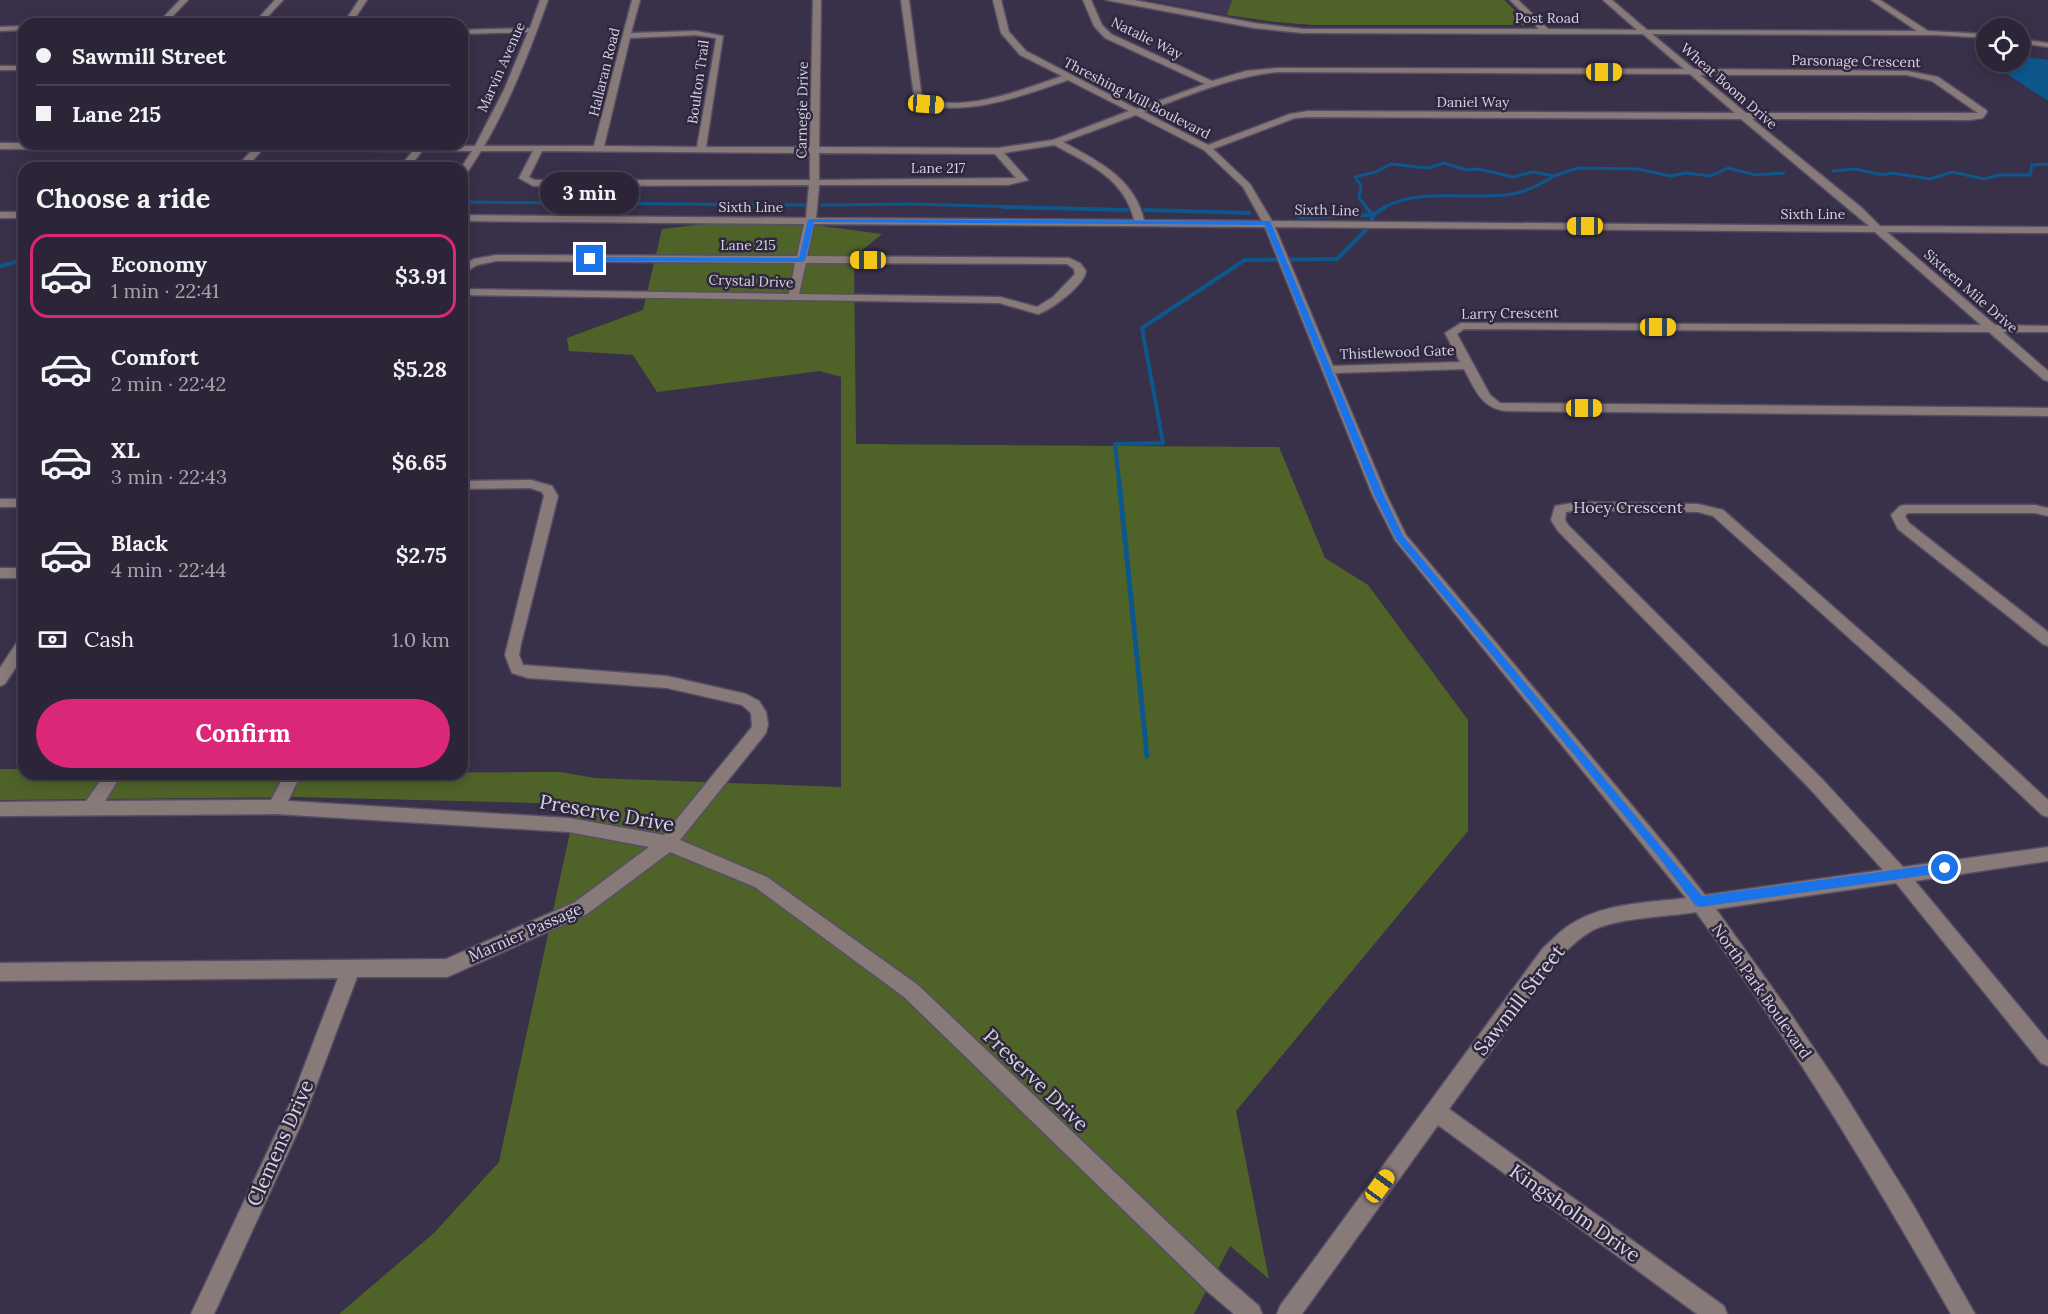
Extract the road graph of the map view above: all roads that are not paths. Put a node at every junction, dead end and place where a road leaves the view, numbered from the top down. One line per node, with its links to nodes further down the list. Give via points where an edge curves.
1 (184, 0): 14 (street)
2 (279, 0): 15 (street)
3 (363, 0): 16 (street)
4 (543, 0): 19 (street, Marvin Avenue)
5 (636, 0): 24 (street, Hallaran Road)
6 (817, 0): 46 (street, Carnegie Drive)
7 (905, 0): 31 (street, via 918,101 939,105 984,102)
8 (997, 0): 31 (street, Threshing Mill Boulevard, via 1005,33 1014,45 1030,58)
9 (1087, 0): 32 (street, Natalie Way, via 1098,26 1108,36)
10 (1110, 0): 21 (street, Post Road, via 1269,29)
11 (1514, 0): 21 (street)
12 (1607, 0): 22 (street, Wheat Boom Drive)
13 (1875, 0): 23 (street)
14 (167, 18)
15 (262, 18)
16 (351, 18)
17 (18, 28): 18 (street)
18 (0, 29)
19 (533, 30): 20 (street); 42 (street, Marvin Avenue)
20 (468, 32)
21 (1546, 32): 22 (street, Post Road)
22 (1646, 32): 23 (street, Post Road); 30 (street, Wheat Boom Drive)
23 (1926, 33): 25 (street, Post Road)
24 (627, 36): 44 (street, Hallaran Road); 45 (street, Boulton Trail, via 719,36)
25 (1976, 36)
26 (2030, 43): 27 (street)
27 (2048, 45)
28 (0, 68): 29 (street)
29 (18, 68)
30 (1693, 73): 32 (street, via 1277,70 1246,73); 34 (street, Wheat Boom Drive); 34 (street, Parsonage Crescent, via 1920,74 1935,79 1983,112 1970,117)
31 (1068, 77): 33 (street, Threshing Mill Boulevard)
32 (1212, 84): 33 (street)
33 (1135, 111): 35 (street); 38 (street, Threshing Mill Boulevard)
34 (1744, 116): 38 (street, Daniel Way, via 1308,114); 58 (street, Wheat Boom Drive)
35 (1054, 142): 47 (street); 56 (street, via 1110,172 1137,206)
36 (0, 146): 37 (street)
37 (18, 146)
38 (1207, 148): 57 (street, Threshing Mill Boulevard, via 1241,178)
39 (257, 150): 48 (street)
40 (418, 150): 49 (street)
41 (468, 150): 42 (street)
42 (480, 150): 43 (street); 50 (street, Marvin Avenue)
43 (538, 150): 44 (street); 51 (street, via 524,178 533,183)
44 (598, 150): 45 (street)
45 (700, 151): 46 (street)
46 (814, 152): 47 (street); 51 (street, Carnegie Drive)
47 (998, 152): 51 (street, Lane 217, via 1023,180)
48 (246, 162)
49 (409, 162)
50 (468, 166)
51 (814, 182): 55 (street, Carnegie Drive)
52 (0, 215): 53 (street)
53 (18, 215)
54 (468, 218): 55 (street, Sixth Line)
55 (811, 220): 56 (street, Sixth Line); 60 (street, Carnegie Drive)
56 (1139, 222): 57 (street, Sixth Line)
57 (1268, 223): 58 (street, Sixth Line); 68 (street, North Park Boulevard)
58 (1876, 228): 59 (street, Sixth Line); 65 (street, Sixteen Mile Drive)
59 (2048, 230)
60 (802, 260): 61 (street, Lane 215, via 496,258); 63 (street, Carnegie Drive); 64 (street, Lane 215, via 1069,261 1079,266 1080,277)
61 (468, 266)
62 (468, 292): 63 (street, Crystal Drive)
63 (793, 298): 64 (street, Crystal Drive, via 1000,300)
64 (1038, 311)
65 (1993, 329): 66 (street); 67 (street, Larry Crescent, via 1461,326 1451,333); 69 (street, Sixteen Mile Drive)
66 (2048, 329)
67 (1467, 365): 68 (street, Thistlewood Gate); 70 (street, Larry Crescent, via 1485,397 1506,407)
68 (1327, 370): 91 (street, North Park Boulevard, via 1400,537)
69 (2048, 377)
70 (2048, 412)
71 (468, 484): 88 (street, Marnier Passage, via 531,484 547,489 551,496 514,644 512,655 517,669 667,682 746,700 757,707 760,729)
72 (0, 503): 73 (street)
73 (18, 503)
74 (2048, 512): 77 (street, via 1905,509 1898,515 1903,526)
75 (0, 573): 76 (street)
76 (18, 573)
77 (2048, 640)
78 (18, 649): 79 (street)
79 (0, 652)
80 (18, 653): 81 (street)
81 (0, 680)
82 (110, 780): 85 (street)
83 (290, 780): 84 (street)
84 (276, 807): 85 (street, Preserve Drive); 88 (street, Preserve Drive, via 569,825)
85 (91, 808): 86 (street, Preserve Drive)
86 (0, 809)
87 (2048, 810): 90 (street, Hoey Crescent, via 1718,513 1698,508 1560,509 1558,520 1563,528 1784,752)
88 (668, 843): 92 (street, Marnier Passage, via 581,908 447,968); 97 (street, Preserve Drive, via 761,882 911,991 1215,1284)
89 (2048, 854): 90 (street, Sawmill Street)
90 (1898, 875): 91 (street, Sawmill Street); 94 (street)
91 (1700, 902): 95 (street, Sawmill Street, via 1613,915 1571,934 1550,954); 100 (street, North Park Boulevard, via 1841,1107)
92 (351, 968): 93 (street, Marnier Passage); 96 (street, Clemens Drive, via 297,1111)
93 (0, 972)
94 (2048, 1056)
95 (1435, 1111): 98 (street, Sawmill Street); 99 (street, Kingsholm Drive)
96 (202, 1314)
97 (1251, 1314)
98 (1288, 1314)
99 (1716, 1314)
100 (1964, 1314)

